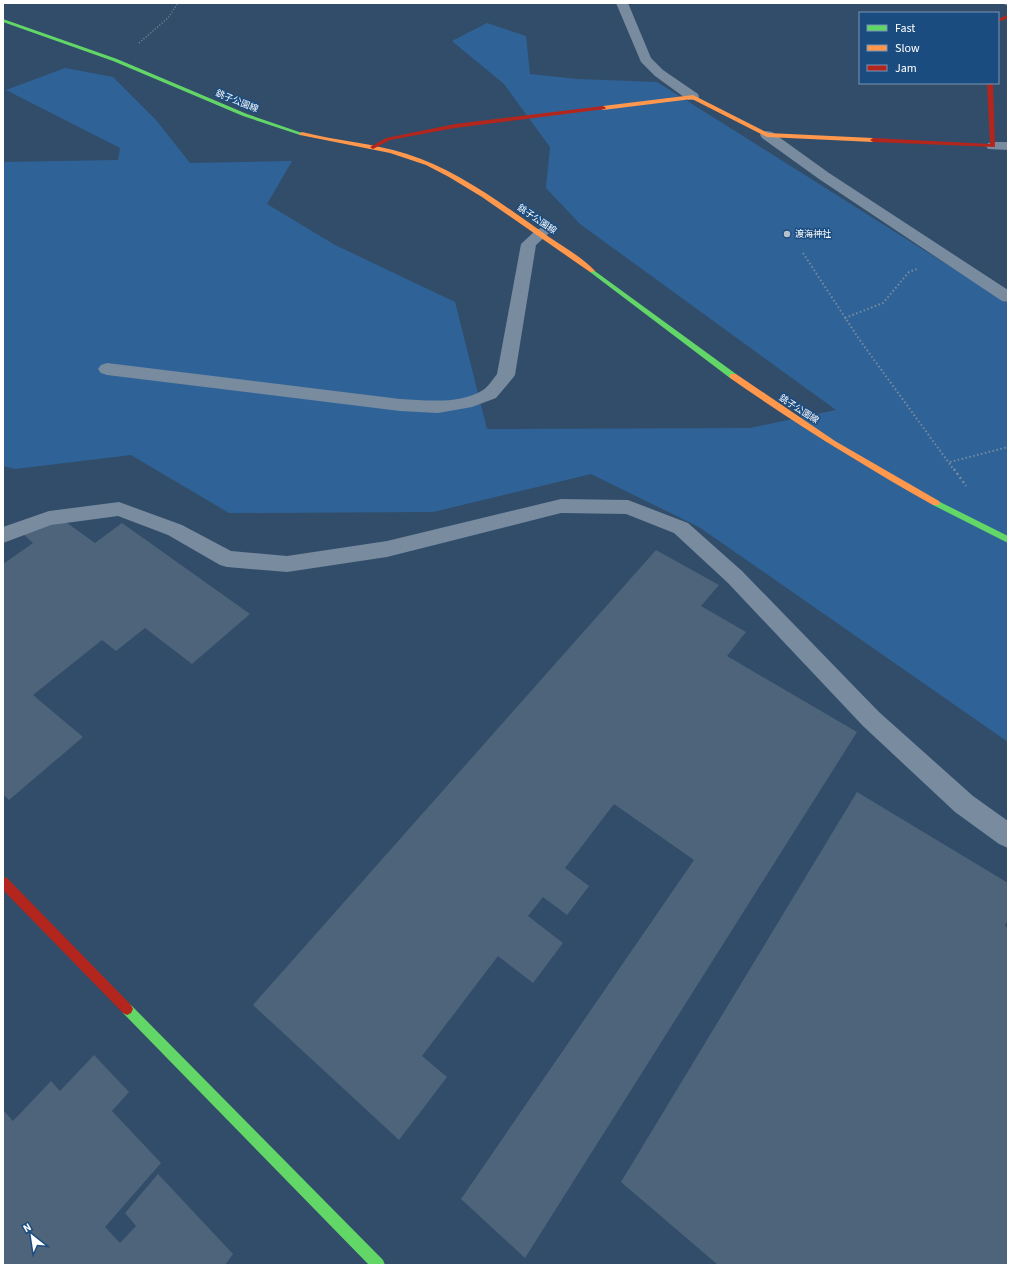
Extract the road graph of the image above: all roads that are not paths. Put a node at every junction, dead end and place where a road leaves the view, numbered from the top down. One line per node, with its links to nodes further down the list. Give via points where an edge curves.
1 (622, 3): 6 (street, via 645,59 659,73)
2 (1008, 16): 4 (main road)
3 (3, 20): 10 (main road, 銚子公園線, via 115,60 287,130 322,139)
4 (999, 20)
5 (990, 84): 8 (main road)
6 (693, 97): 7 (main road); 10 (main road, via 455,126 388,140)
7 (767, 135): 8 (main road); 12 (street, via 824,176)
8 (994, 146): 9 (street)
9 (1008, 146)
10 (373, 147): 11 (main road, 銚子公園線, via 434,166)
11 (541, 233): 13 (street, via 528,244 506,375 490,394 466,404 438,407 400,405); 15 (main road, 銚子公園線, via 769,402 869,466)
12 (1008, 297)
13 (107, 369)
14 (3, 535): 16 (street, via 49,518 119,509 175,530 227,558 287,564 387,550 561,506 628,507 681,528 735,577 871,719 964,804)
15 (1008, 540)
16 (1008, 836)
17 (3, 882): 18 (main road)
18 (378, 1265)

